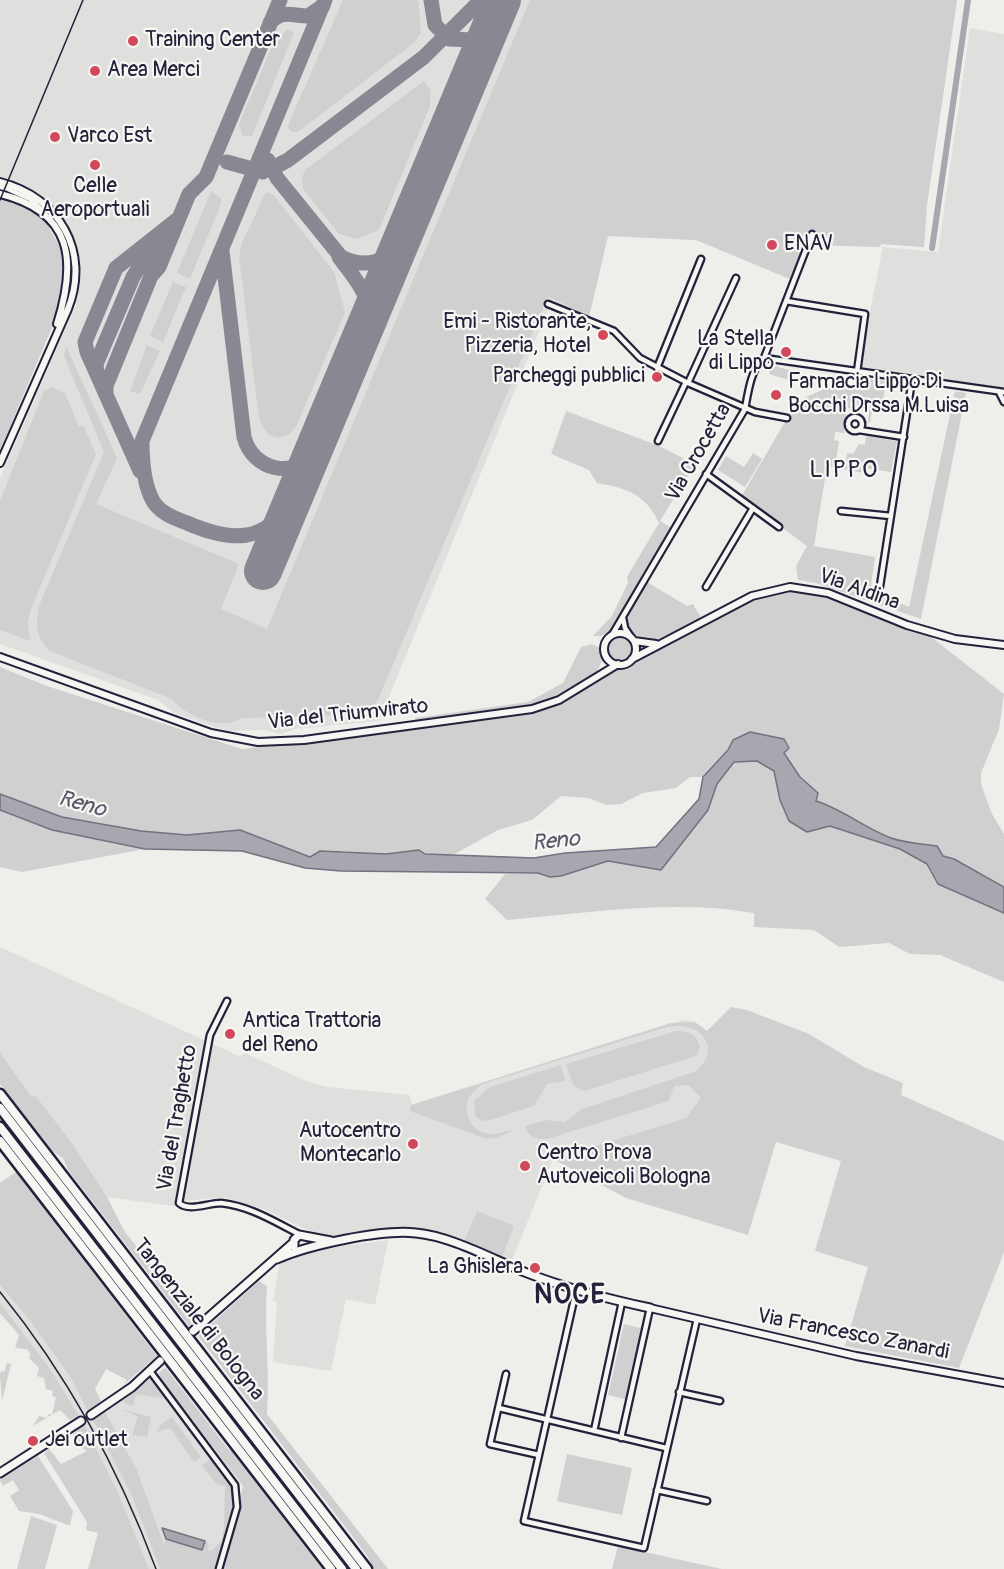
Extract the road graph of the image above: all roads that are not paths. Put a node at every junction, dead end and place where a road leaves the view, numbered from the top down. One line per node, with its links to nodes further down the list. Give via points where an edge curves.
1 (0, 182): 5 (street)
2 (0, 187): 3 (street)
3 (8, 189): 5 (street); 6 (street, via 30,199)
4 (0, 194): 6 (street)
5 (41, 200): 12 (street, via 57,216 66,233 76,269 72,301)
6 (46, 214): 12 (street, via 62,241 69,270 66,296)
7 (812, 234): 10 (street, Via Crocetta)
8 (701, 259): 14 (street)
9 (736, 279): 17 (street)
10 (786, 301): 13 (street, Via Crocetta); 15 (street, via 866,314)
11 (548, 304): 14 (street, via 614,331 640,358)
12 (51, 343): 25 (street)
13 (764, 358): 15 (street); 20 (street, Via Crocetta, via 754,373)
14 (657, 368): 17 (street)
15 (857, 372): 16 (street)
16 (912, 380): 18 (street); 23 (street)
17 (687, 382): 20 (street); 24 (street)
18 (1001, 392): 19 (street)
19 (1004, 402)
20 (745, 409): 21 (street); 26 (street, Via Crocetta)
21 (787, 418)
22 (859, 430): 23 (street)
23 (904, 436): 29 (street)
24 (658, 441)
25 (0, 463)
26 (706, 474): 27 (street); 33 (street, Via Crocetta)
27 (753, 508): 30 (street); 32 (street)
28 (841, 511): 29 (street)
29 (891, 516): 31 (street)
30 (779, 527)
31 (880, 586)
32 (706, 587)
33 (623, 615): 34 (street, Via Crocetta); 36 (street)
34 (612, 635): 36 (street, via 624,633); 38 (street, via 605,642)
35 (676, 637): 36 (street, Via Aldina, via 651,645); 37 (street, Via Aldina, via 752,596 776,588 798,587 828,593 907,625 955,639); 40 (street, Via Aldina)
36 (632, 639): 40 (street, via 636,650)
37 (1004, 645)
38 (605, 655): 41 (street); 42 (street)
39 (0, 657): 42 (street, Via del Triumvirato, via 211,733 258,742 304,740 532,709 559,700)
40 (632, 659): 41 (street)
41 (618, 664): 42 (street, Via del Triumvirato)
42 (597, 677)
43 (227, 1001): 48 (street, Via del Traghetto, via 210,1035 179,1203 188,1207 233,1205)
44 (0, 1094): 80 (highway, Tangenziale di Bologna)
45 (0, 1108): 79 (highway)
46 (0, 1126): 78 (highway)
47 (0, 1141): 77 (highway)
48 (286, 1227): 49 (street, Via del Traghetto); 51 (street)
49 (304, 1236): 50 (main road, Via Francesco Zanardi); 51 (main road, Via Francesco Zanardi); 52 (main road, via 308,1243)
50 (342, 1241): 52 (main road, Via Francesco Zanardi); 54 (main road, Via Francesco Zanardi, via 395,1233 424,1234)
51 (294, 1242): 52 (main road); 53 (main road, Via Francesco Zanardi)
52 (303, 1250): 53 (main road, Via Francesco Zanardi)
53 (277, 1259): 58 (main road, Via Francesco Zanardi)
54 (576, 1291): 55 (main road, Via Francesco Zanardi); 67 (street)
55 (622, 1302): 56 (main road, Via Francesco Zanardi); 69 (street)
56 (650, 1308): 57 (street, Via Francesco Zanardi); 70 (street)
57 (697, 1319): 62 (street, Via Francesco Zanardi, via 856,1356); 63 (street)
58 (194, 1332)
59 (160, 1361): 60 (main road)
60 (150, 1371): 66 (main road); 76 (street, via 235,1485 237,1507)
61 (506, 1374): 65 (street)
62 (1004, 1383)
63 (679, 1392): 64 (street); 71 (street)
64 (720, 1401)
65 (499, 1408): 67 (street); 72 (street, via 490,1444)
66 (91, 1415)
67 (547, 1420): 69 (street); 72 (street)
68 (81, 1421): 73 (main road)
69 (594, 1431): 70 (street)
70 (621, 1437): 71 (street)
71 (666, 1448): 74 (street)
72 (539, 1455): 74 (street, via 524,1521 644,1548)
73 (0, 1473)
74 (657, 1490): 75 (street)
75 (707, 1501)
76 (219, 1569)
77 (331, 1569)
78 (342, 1569)
79 (356, 1569)
80 (367, 1569)

